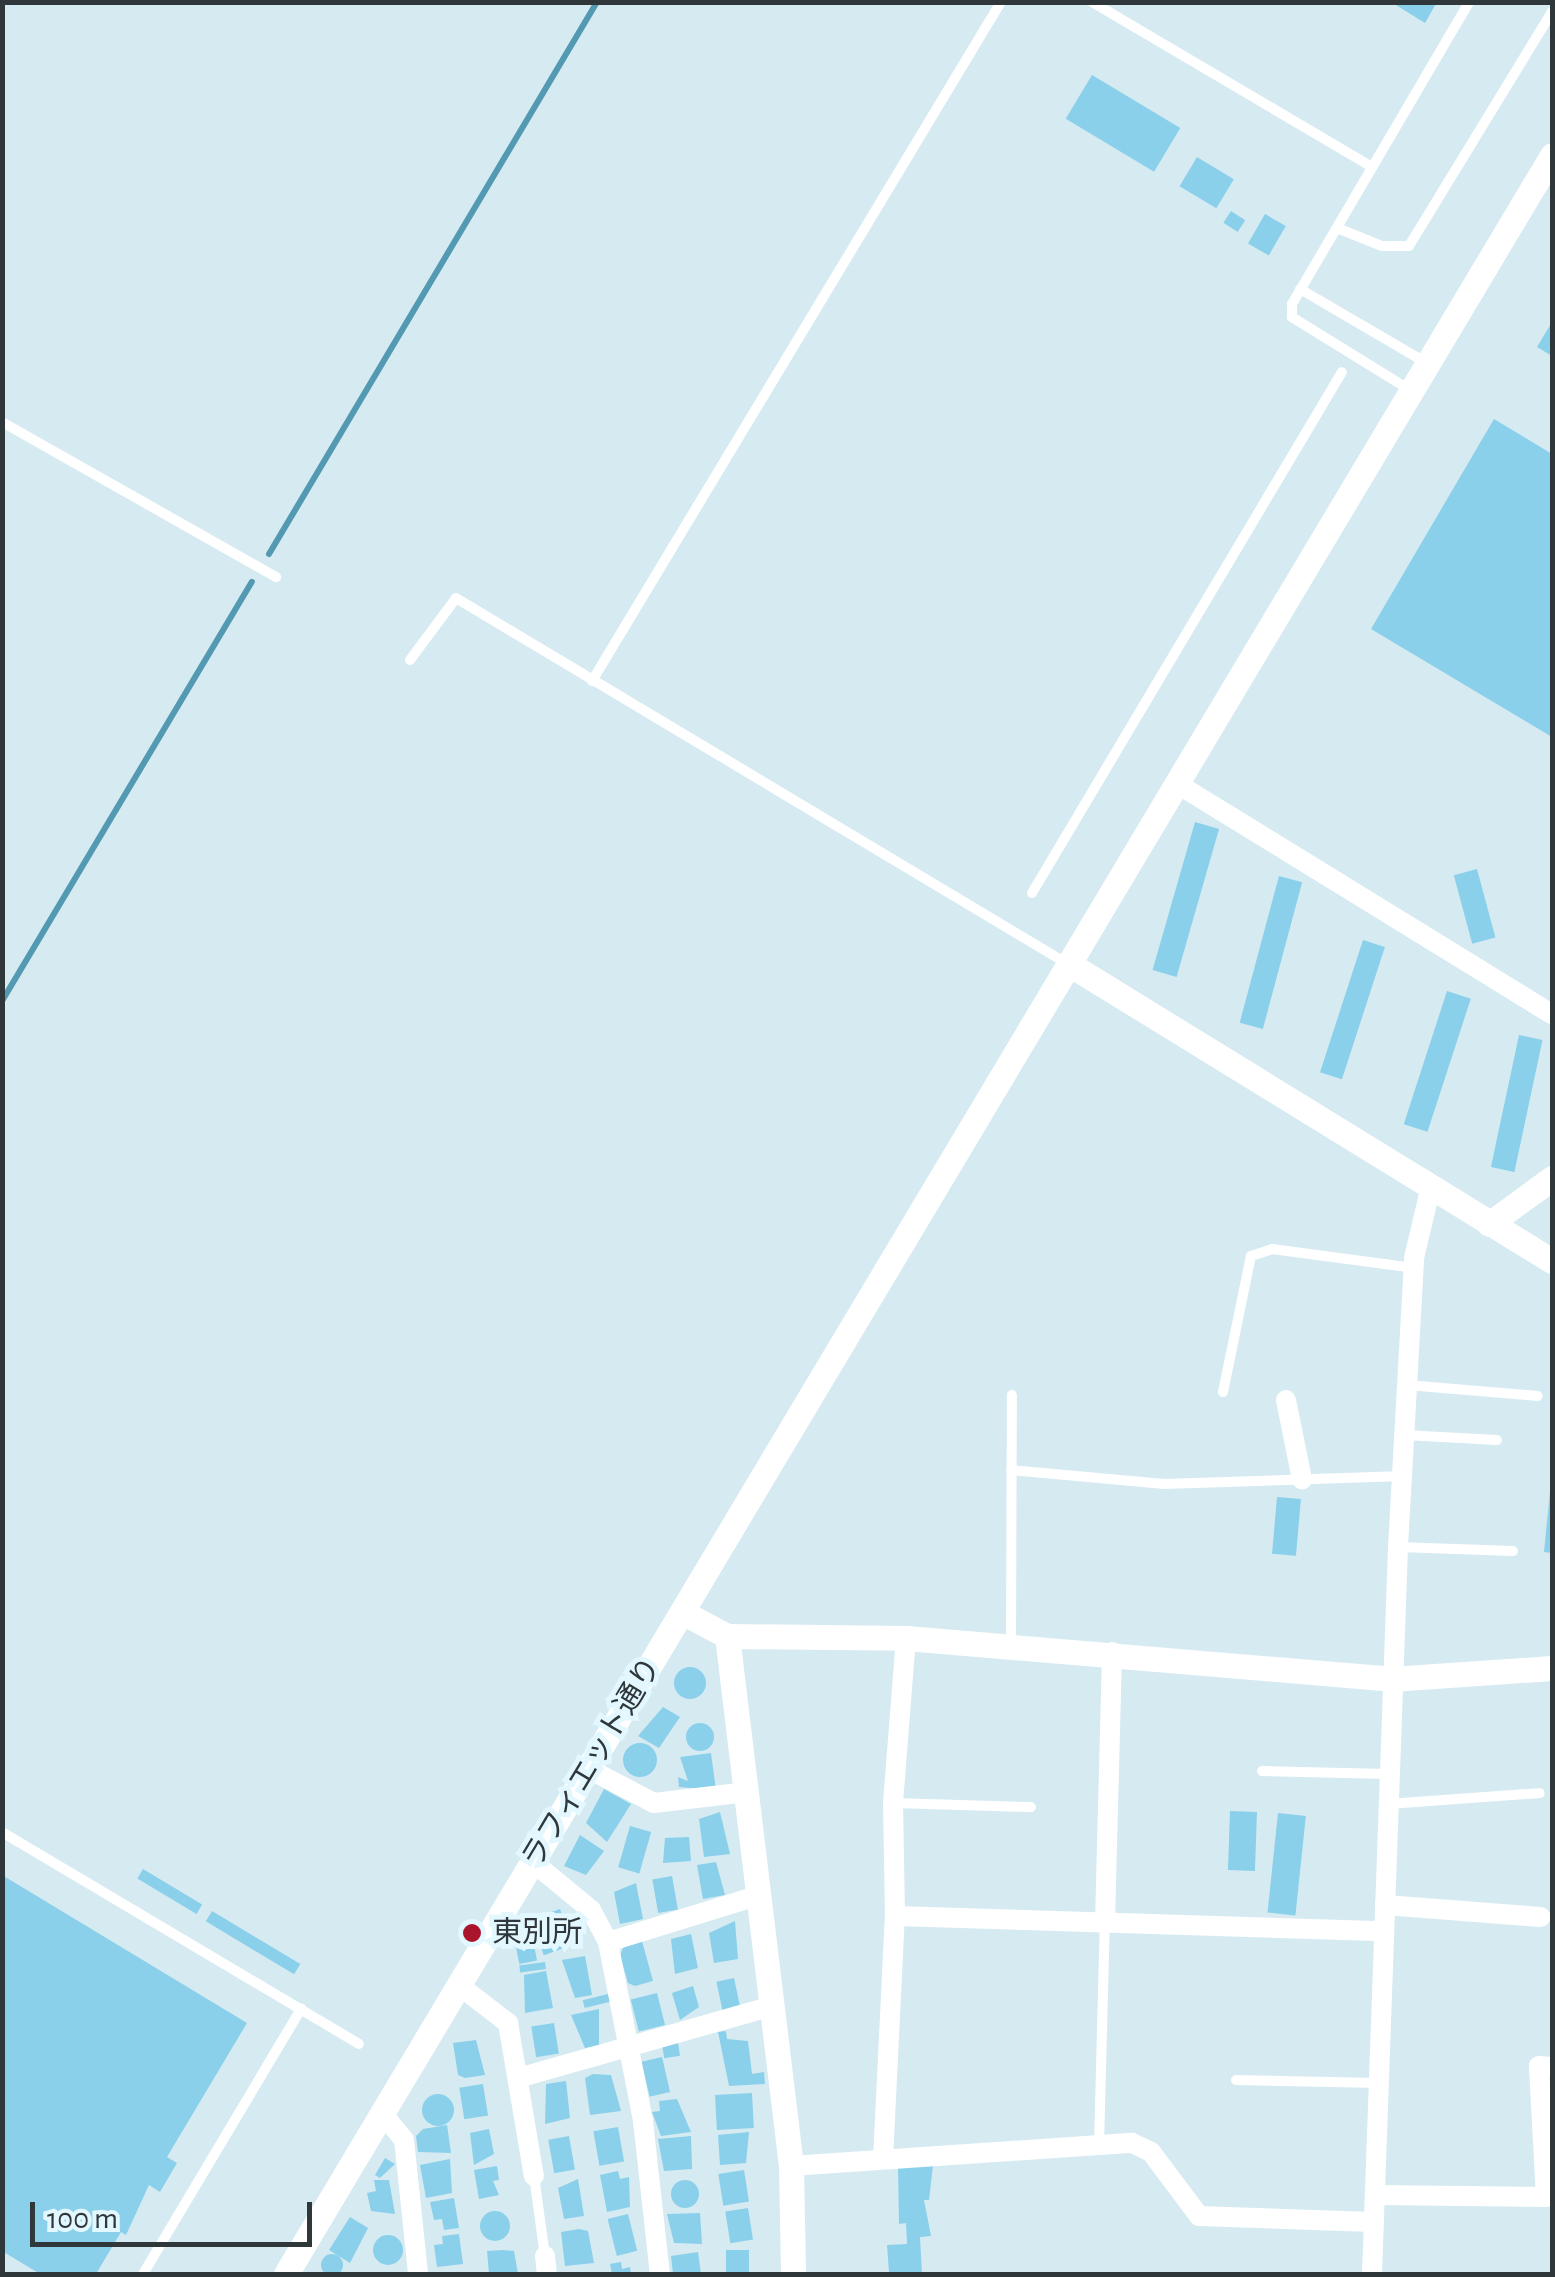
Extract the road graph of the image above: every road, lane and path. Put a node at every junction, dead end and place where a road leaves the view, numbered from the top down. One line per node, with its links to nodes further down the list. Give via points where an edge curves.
1 (1001, 2): 15 (lane)
2 (1092, 2): 6 (lane)
3 (1469, 2): 6 (lane)
4 (1552, 12): 7 (lane, via 1410,246 1382,246)
5 (1552, 155): 9 (street, ラフィエット通り)
6 (1372, 167): 7 (lane)
7 (1337, 228): 8 (lane)
8 (1300, 290): 9 (lane); 11 (lane, via 1292,317)
9 (1427, 363): 11 (street, ラフィエット通り)
10 (1342, 372): 17 (lane)
11 (1411, 391): 16 (street, ラフィエット通り)
12 (2, 422): 13 (lane)
13 (276, 577)
14 (410, 660): 15 (lane, via 456,598)
15 (592, 681): 18 (lane)
16 (1176, 783): 18 (street, ラフィエット通り); 19 (street)
17 (1032, 894)
18 (1069, 964): 21 (street); 37 (street, ラフィエット通り)
19 (1552, 1014)
20 (1552, 1178): 22 (street)
21 (1431, 1186): 22 (street); 24 (street)
22 (1489, 1224): 23 (street)
23 (1552, 1262)
24 (1414, 1268): 25 (street); 26 (lane, via 1272,1249 1251,1256)
25 (1407, 1385): 28 (lane); 30 (street)
26 (1224, 1392)
27 (1012, 1395): 32 (lane)
28 (1538, 1396)
29 (1286, 1400): 34 (street)
30 (1404, 1435): 31 (lane); 33 (street)
31 (1496, 1440)
32 (1012, 1470): 34 (lane, via 1164,1484); 40 (lane)
33 (1403, 1476): 34 (lane); 35 (street)
34 (1302, 1479)
35 (1398, 1547): 36 (lane); 43 (street)
36 (1514, 1552)
37 (682, 1612): 38 (street); 44 (street, ラフィエット通り)
38 (727, 1636): 39 (street); 47 (street)
39 (906, 1638): 40 (street); 49 (street)
40 (1011, 1645): 41 (street)
41 (1112, 1652): 43 (street); 58 (street)
42 (1552, 1668): 43 (street)
43 (1391, 1679): 46 (street)
44 (589, 1770): 47 (street, via 654,1803); 53 (street, ラフィエット通り)
45 (1262, 1770): 46 (lane)
46 (1388, 1774): 50 (street)
47 (747, 1792): 54 (street)
48 (1540, 1793): 50 (lane)
49 (893, 1803): 51 (lane); 56 (street)
50 (1387, 1804): 55 (street)
51 (1031, 1807)
52 (2, 1832): 63 (lane)
53 (534, 1862): 60 (street, via 591,1910); 61 (street, ラフィエット通り)
54 (760, 1895): 60 (street); 62 (street)
55 (1385, 1905): 57 (street); 59 (street)
56 (896, 1916): 58 (street); 72 (street)
57 (1541, 1917)
58 (1105, 1922): 59 (street); 71 (lane)
59 (1384, 1931): 69 (street)
60 (608, 1942): 65 (street)
61 (460, 1986): 67 (street, via 504,2016); 70 (street, ラフィエット通り)
62 (773, 2006): 65 (street); 73 (street)
63 (301, 2009): 64 (lane); 78 (lane)
64 (360, 2044)
65 (627, 2051): 67 (street); 81 (street, via 646,2141)
66 (1552, 2067): 75 (street, via 1539,2066 1546,2198)
67 (518, 2078): 74 (street)
68 (1236, 2080): 69 (lane)
69 (1379, 2083): 75 (street)
70 (382, 2114): 79 (street, ラフィエット通り); 80 (street, via 404,2140)
71 (1099, 2144): 72 (street); 76 (street, via 1142,2145 1190,2208 1210,2220)
72 (883, 2159): 73 (street)
73 (791, 2166): 82 (street)
74 (534, 2176): 77 (lane)
75 (1375, 2194): 76 (street)
76 (1373, 2222): 83 (street)
77 (546, 2265)
78 (143, 2274)
79 (286, 2274)
80 (418, 2274)
81 (660, 2274)
82 (793, 2274)
83 (1372, 2274)

